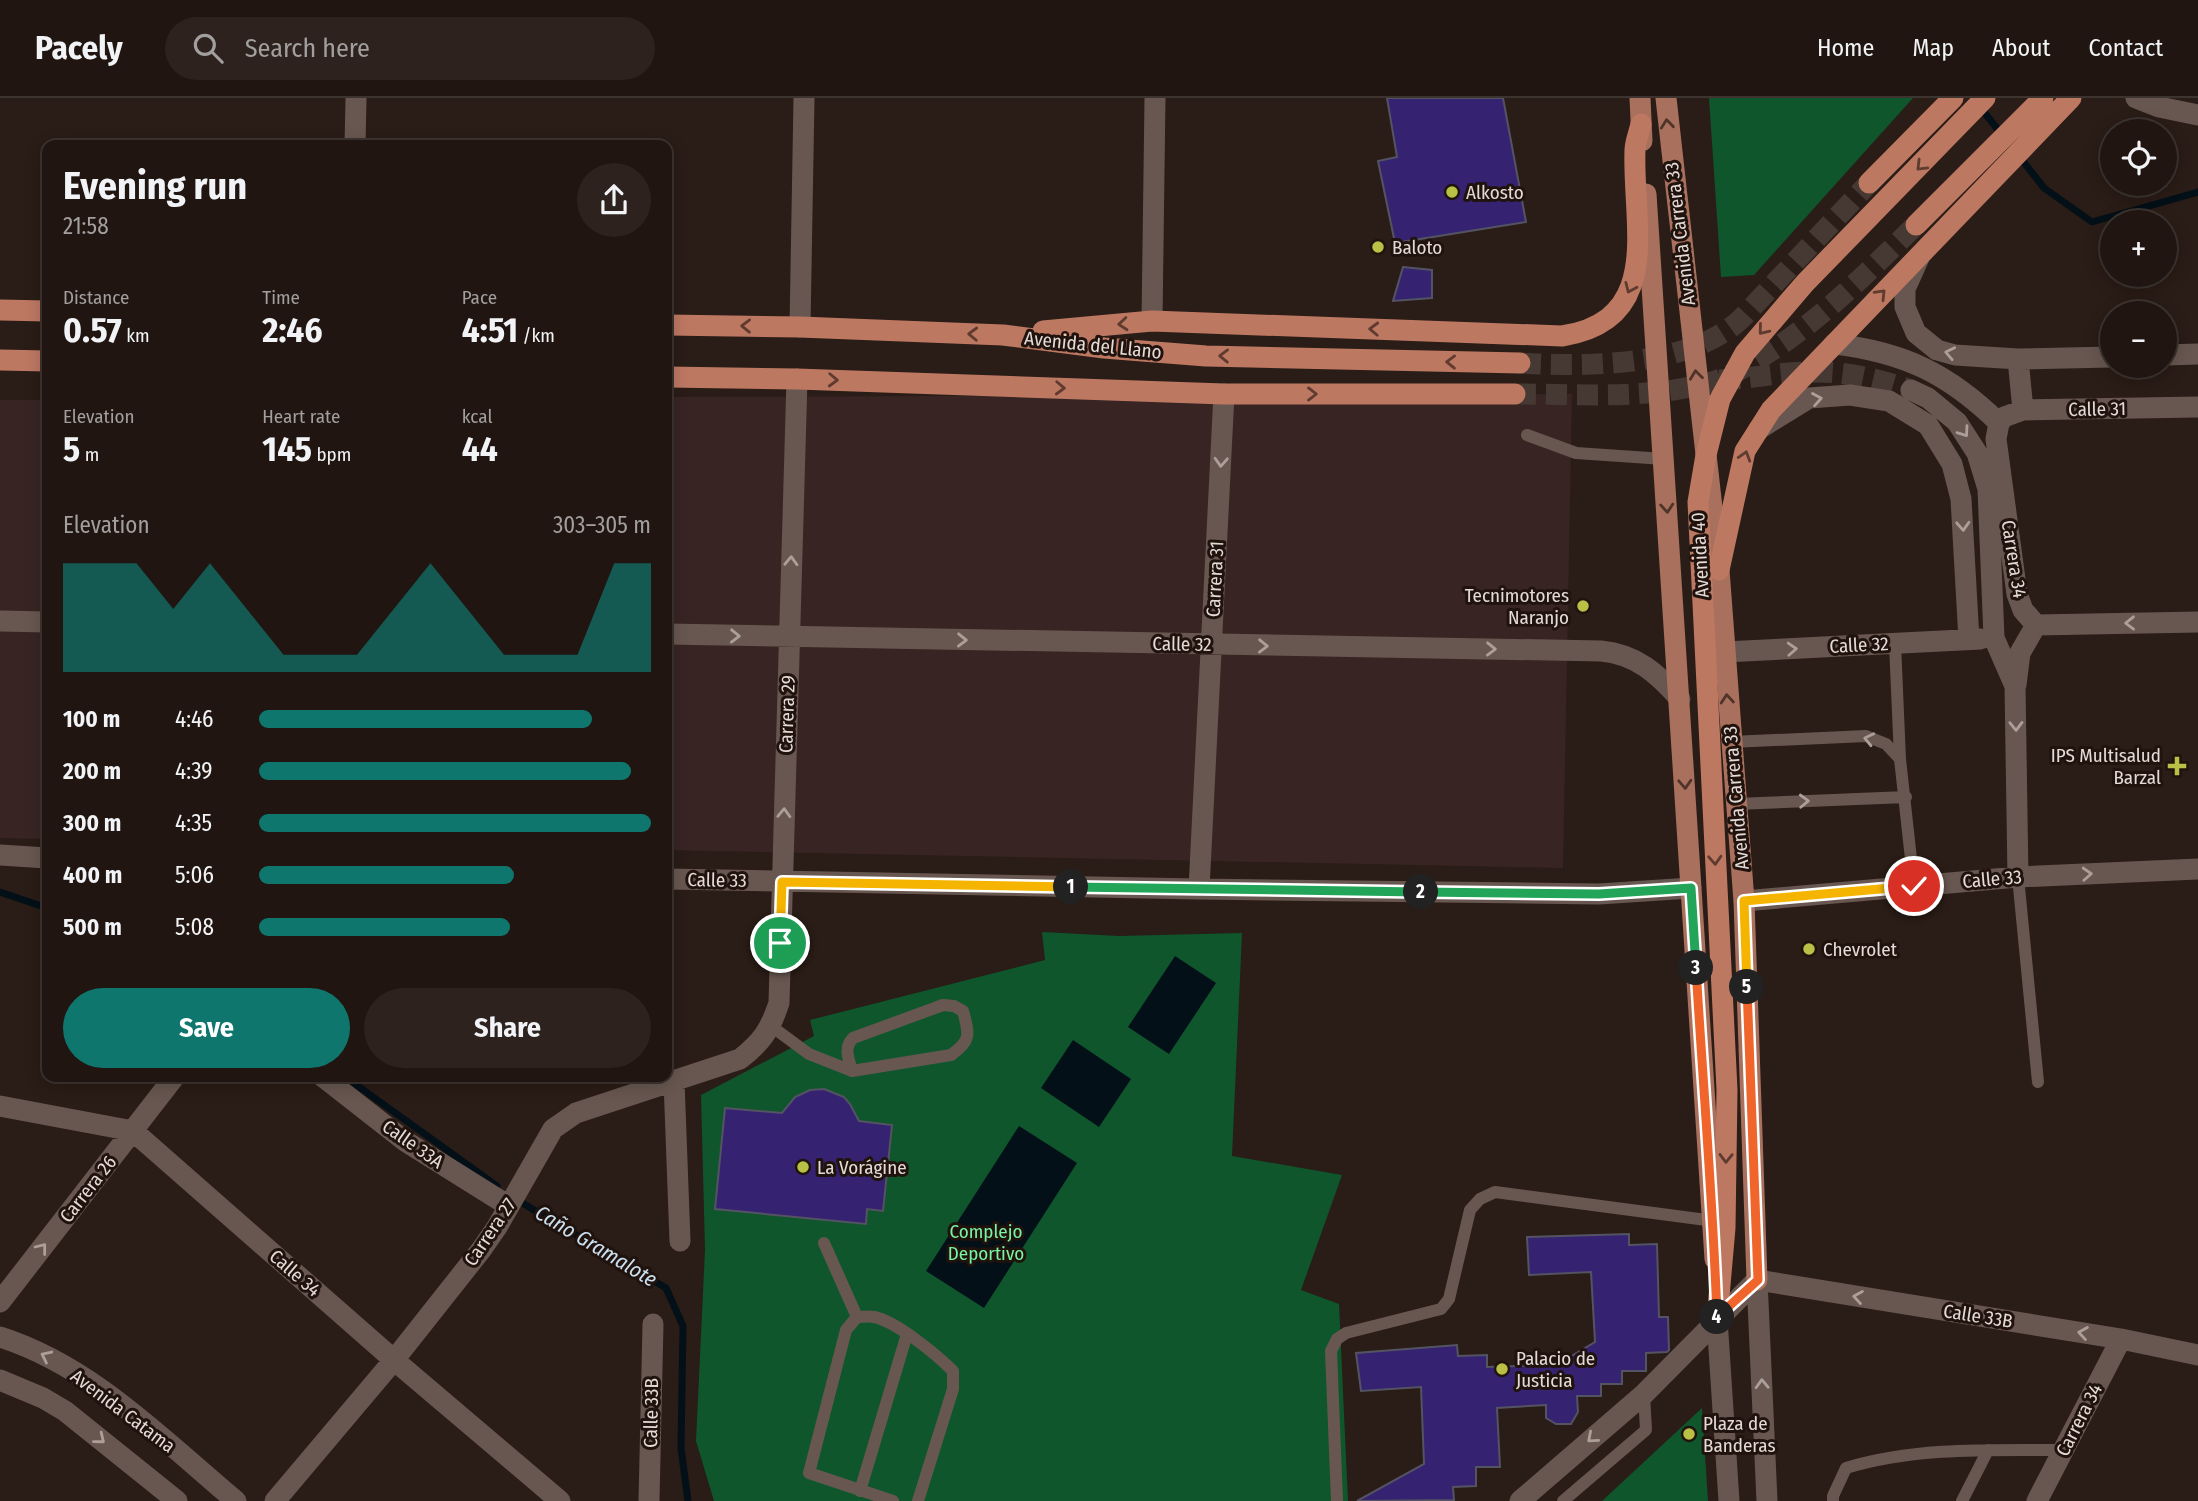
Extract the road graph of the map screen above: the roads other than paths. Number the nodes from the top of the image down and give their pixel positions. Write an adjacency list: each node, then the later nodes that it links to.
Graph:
1 (356, 98): 14 (street)
2 (804, 98): 22 (street)
3 (1155, 98): 20 (street)
4 (1640, 98): 12 (main road, Avenida Carrera 33)
5 (1666, 98): 42 (main road, Avenida Carrera 33, one-way to 5)
6 (1985, 98): 42 (highway, Avenida 40, one-way to 42)
7 (2043, 98): 13 (highway)
8 (2071, 98): 13 (highway)
9 (2136, 98): 11 (street)
10 (1949, 102): 15 (highway)
11 (2198, 115)
12 (1641, 124): 20 (highway, one-way to 20); 43 (main road, Avenida Carrera 33)
13 (2028, 128): 16 (highway); 17 (highway)
14 (355, 140)
15 (1870, 183)
16 (1916, 225)
17 (1921, 253): 24 (highway, one-way to 17); 28 (street, one-way to 17)
18 (0, 310): 19 (highway)
19 (42, 311)
20 (1152, 321): 23 (highway, one-way to 23)
21 (672, 326): 22 (highway, Avenida del Llano, one-way to 21)
22 (800, 327): 23 (highway, Avenida del Llano, one-way to 22)
23 (1003, 335): 31 (highway, Avenida del Llano, one-way to 23)
24 (1834, 344): 39 (street); 40 (highway)
25 (2198, 354): 26 (street)
26 (2177, 355)
27 (2100, 357): 28 (street)
28 (2018, 359): 38 (street)
29 (0, 360): 30 (highway)
30 (42, 362)
31 (1520, 363)
32 (672, 377): 33 (highway, Avenida del Llano)
33 (797, 379): 35 (highway, Avenida del Llano, one-way to 35); 50 (street, Carrera 29, one-way to 33)
34 (1911, 390): 51 (street, one-way to 51)
35 (1224, 394): 36 (highway, Avenida del Llano, one-way to 36); 54 (street, Carrera 31, one-way to 54)
36 (1515, 394)
37 (2198, 407): 38 (street, Calle 31)
38 (2023, 410): 39 (street, Calle 31)
39 (1999, 423): 48 (street, Carrera 34)
40 (1757, 430): 44 (highway, one-way to 40); 52 (street, one-way to 52)
41 (1527, 435): 43 (lane)
42 (1706, 455): 44 (main road, Avenida Carrera 33); 80 (highway, Avenida 40, one-way to 80)
43 (1664, 459): 57 (main road, Avenida Carrera 33, one-way to 57)
44 (1719, 570): 55 (main road, Avenida Carrera 33)
45 (0, 621): 46 (street)
46 (42, 622)
47 (2198, 622): 48 (street, one-way to 48)
48 (2036, 625): 56 (street)
49 (672, 634): 50 (street, Calle 32, one-way to 50)
50 (789, 636): 54 (street, Calle 32, one-way to 54); 67 (street, Carrera 29, one-way to 50)
51 (1994, 638): 52 (street, Calle 32); 56 (street)
52 (1969, 640): 53 (street, Calle 32)
53 (1895, 644): 55 (street, Calle 32, one-way to 53); 59 (lane)
54 (1212, 645): 57 (street, Calle 32, one-way to 57); 70 (street, Carrera 31)
55 (1724, 652): 58 (main road, Avenida Carrera 33, one-way to 55)
56 (2015, 686): 65 (street, one-way to 65)
57 (1680, 699): 69 (main road, Avenida Carrera 33, one-way to 69)
58 (1731, 742): 59 (lane, one-way to 58); 61 (main road, Avenida Carrera 33)
59 (1900, 759): 60 (lane)
60 (1906, 797): 61 (lane, one-way to 60); 68 (lane)
61 (1736, 804): 71 (main road, Avenida Carrera 33)
62 (0, 855): 63 (street)
63 (42, 858)
64 (2198, 869): 65 (street, Calle 33, one-way to 64)
65 (2018, 877): 68 (street, Calle 33); 79 (lane)
66 (672, 879): 67 (street, Calle 33)
67 (782, 882): 70 (street, Calle 33); 72 (street, Carrera 29)
68 (1914, 886): 71 (street, Calle 33)
69 (1691, 888): 70 (street, Calle 33); 84 (main road, Avenida Carrera 33)
70 (1199, 890)
71 (1744, 901): 87 (main road, Avenida Carrera 33)
72 (771, 1026): 73 (street, Carrera 29); 74 (lane)
73 (758, 1045): 75 (street, Carrera 27)
74 (852, 1071): 74 (lane)
75 (674, 1080): 85 (street)
76 (171, 1082): 82 (street, Carrera 26)
77 (330, 1082): 83 (street, Calle 33A)
78 (668, 1082): 83 (street, Carrera 27)
79 (2038, 1082)
80 (1727, 1090): 90 (highway, Avenida Carrera 33, one-way to 90)
81 (0, 1107): 82 (street)
82 (133, 1130): 88 (street, Carrera 26, one-way to 82); 96 (street, Calle 34)
83 (509, 1206): 96 (street, Carrera 27)
84 (1714, 1221): 90 (main road, Avenida Carrera 33); 109 (lane)
85 (680, 1241)
86 (824, 1243): 89 (lane)
87 (1758, 1280): 90 (street); 94 (street, Calle 33B, one-way to 87); 113 (street, Avenida Carrera 33, one-way to 87)
88 (0, 1302)
89 (857, 1317): 92 (lane); 101 (lane)
90 (1717, 1319): 98 (street); 112 (street, Avenida Carrera 33)
91 (653, 1324): 106 (street, Calle 33B)
92 (907, 1334): 101 (lane); 108 (lane)
93 (0, 1337): 103 (street, Avenida Catama, one-way to 93)
94 (2121, 1339): 95 (street, Calle 33B); 100 (street, Carrera 34)
95 (2198, 1355)
96 (394, 1360): 104 (street, Carrera 27); 105 (street, Calle 34)
97 (0, 1380): 102 (street, Avenida Catama, one-way to 102)
98 (1644, 1394): 110 (street, one-way to 110); 111 (lane)
99 (1988, 1450): 100 (lane); 114 (lane); 115 (lane)
100 (2063, 1450): 116 (street, Carrera 34)
101 (860, 1490): 107 (lane)
102 (177, 1501)
103 (236, 1501)
104 (275, 1501)
105 (560, 1501)
106 (649, 1501)
107 (893, 1501)
108 (918, 1501)
109 (1336, 1501)
110 (1520, 1501)
111 (1563, 1501)
112 (1729, 1501)
113 (1767, 1501)
114 (1832, 1501)
115 (1962, 1501)
116 (2037, 1501)

